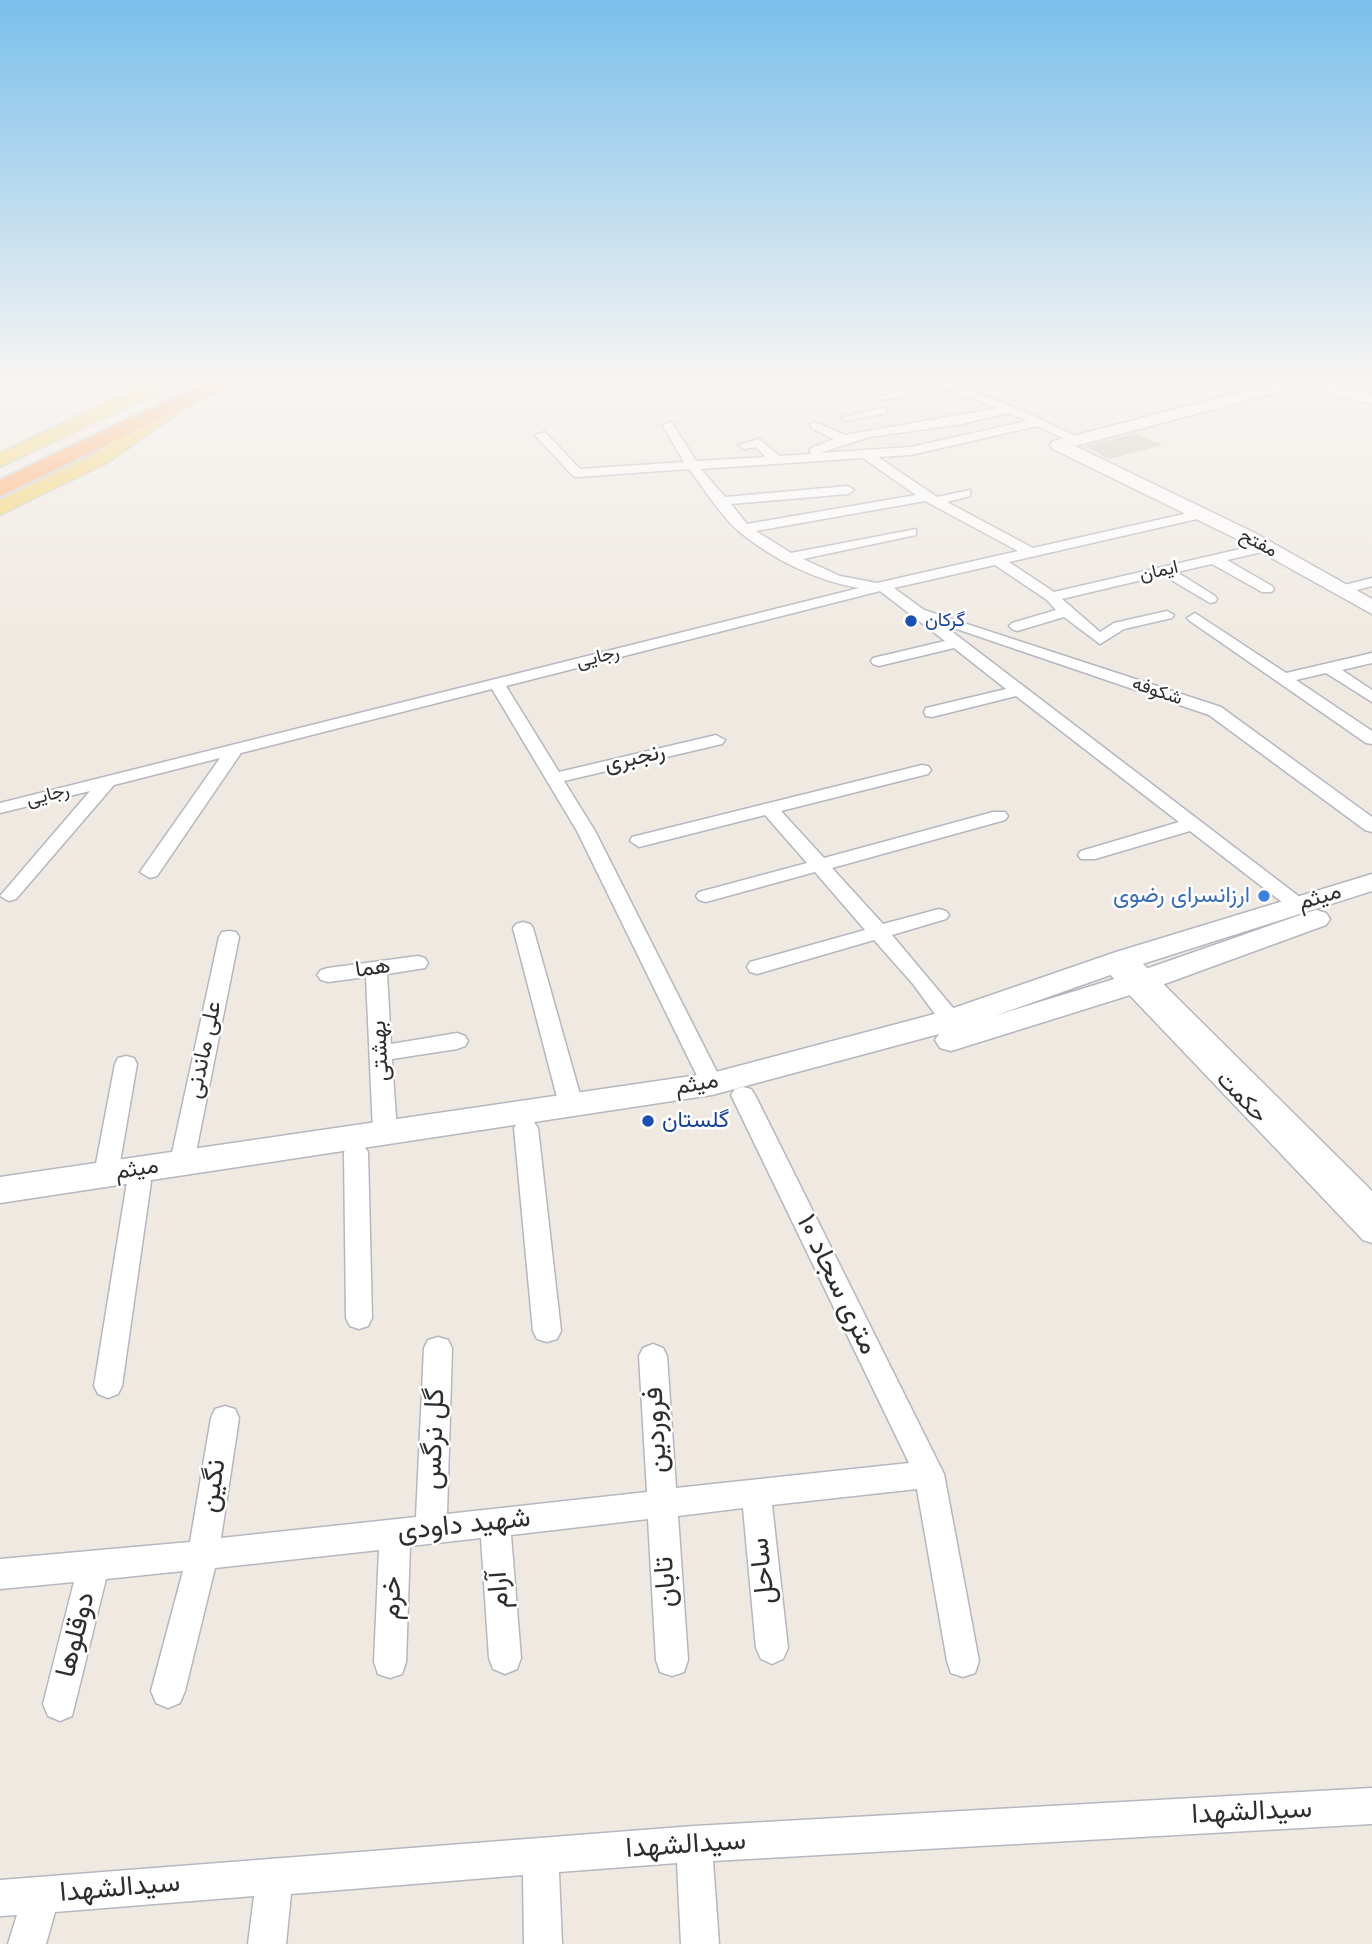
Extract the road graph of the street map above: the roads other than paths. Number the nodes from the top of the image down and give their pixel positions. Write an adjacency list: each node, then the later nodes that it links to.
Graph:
1 (32, 474): 6 (highway)
2 (69, 474): 11 (main road)
3 (699, 474): 10 (street)
4 (894, 474): 9 (street)
5 (1124, 474): 12 (main road, مفتح)
6 (0, 489)
7 (848, 490): 10 (street)
8 (965, 493): 9 (street)
9 (931, 499): 13 (street); 16 (street)
10 (721, 501): 13 (street)
11 (0, 508)
12 (1197, 515): 15 (main road, مفتح); 16 (street, رجایی)
13 (744, 529): 17 (street)
14 (911, 532): 17 (street)
15 (1266, 547): 18 (street, ایمان); 24 (main road, مفتح)
16 (1030, 552): 19 (street, رجایی)
17 (789, 558): 22 (street)
18 (1214, 559): 20 (street, ایمان); 23 (street)
19 (997, 560): 22 (street, رجایی); 25 (street)
20 (1166, 571): 25 (street, ایمان); 26 (street)
21 (1372, 582): 24 (street)
22 (883, 586): 28 (street); 41 (street, رجایی)
23 (1267, 589)
24 (1342, 590): 27 (main road, مفتح)
25 (1052, 597): 29 (street)
26 (1210, 599)
27 (1372, 608)
28 (914, 610): 33 (street, شکوفه); 35 (street)
29 (1066, 612): 32 (street); 34 (street)
30 (1167, 615): 34 (street)
31 (1195, 618): 40 (street)
32 (1017, 626)
33 (992, 635): 35 (street); 37 (street, شکوفه)
34 (1100, 639): 37 (street)
35 (953, 640): 38 (street); 42 (street)
36 (1372, 658): 39 (street)
37 (1061, 659): 55 (street, شکوفه)
38 (878, 661)
39 (1329, 668): 40 (street); 43 (street)
40 (1284, 678): 45 (street)
41 (496, 683): 47 (street, رجایی); 49 (street)
42 (1021, 690): 44 (street); 54 (street)
43 (1372, 697)
44 (932, 712)
45 (1372, 739)
46 (716, 740): 49 (street, رنجبری)
47 (235, 749): 50 (street, رجایی); 59 (street)
48 (922, 770): 52 (street)
49 (554, 778): 78 (street)
50 (108, 781): 51 (street, رجایی); 61 (street)
51 (0, 808)
52 (769, 808): 56 (street); 58 (street)
53 (999, 816): 58 (street)
54 (1193, 824): 57 (street); 64 (street)
55 (1372, 826)
56 (639, 841)
57 (1088, 855)
58 (819, 863): 62 (street); 67 (street)
59 (150, 872)
60 (1372, 882): 64 (main road, میثم)
61 (9, 895)
62 (706, 896)
63 (1372, 901): 72 (main road, میثم)
64 (1298, 905): 72 (main road, میثم)
65 (939, 915): 67 (street)
66 (523, 928): 80 (street)
67 (879, 932): 70 (street); 74 (street)
68 (229, 937): 84 (street, علی ماندنی)
69 (418, 963): 71 (street, هما)
70 (757, 967)
71 (376, 970): 73 (street, هما); 76 (street, بهشتی)
72 (1128, 972): 74 (main road, میثم); 79 (main road, میثم); 89 (street, حکمت); 90 (street, حکمت)
73 (328, 975)
74 (951, 1020): 78 (main road, میثم)
75 (457, 1041): 76 (street)
76 (382, 1053): 82 (street, بهشتی)
77 (126, 1064): 85 (street)
78 (712, 1084): 80 (main road, میثم)
79 (743, 1096): 81 (main road, میثم); 97 (street, ۱۰ متری سجاد)
80 (571, 1105): 82 (main road, میثم)
81 (526, 1128): 83 (main road, میثم); 92 (street)
82 (385, 1132): 84 (main road, میثم)
83 (356, 1152): 86 (main road, میثم); 91 (street)
84 (182, 1163): 85 (main road, میثم)
85 (106, 1174): 87 (main road, میثم)
86 (139, 1182): 88 (main road, میثم); 95 (street)
87 (0, 1191)
88 (0, 1202)
89 (1372, 1207)
90 (1372, 1233)
91 (359, 1318)
92 (547, 1331)
93 (438, 1348): 101 (street, گل نرگس)
94 (653, 1356): 99 (street, فروردین)
95 (108, 1386)
96 (225, 1418): 103 (street, نگین)
97 (929, 1474): 98 (street, شهید داودی); 109 (street, ۱۰ متری سجاد)
98 (757, 1493): 99 (street, شهید داودی); 106 (street, ساحل)
99 (662, 1504): 100 (street, شهید داودی); 108 (street, تابان)
100 (495, 1523): 101 (street, شهید داودی); 107 (street, آرام)
101 (431, 1530): 102 (street, شهید داودی)
102 (396, 1534): 103 (street, شهید داودی); 110 (street, خرم)
103 (203, 1555): 104 (street, شهید داودی); 111 (street, نگین)
104 (94, 1565): 105 (street, شهید داودی); 112 (street, دوقلوها)
105 (0, 1574)
106 (772, 1648)
107 (505, 1658)
108 (672, 1660)
109 (964, 1661)
110 (390, 1662)
111 (168, 1691)
112 (61, 1704)
113 (1372, 1806): 114 (street, سیدالشهدا)
114 (694, 1844): 115 (street, سیدالشهدا); 122 (street)
115 (541, 1855): 116 (street, سیدالشهدا); 121 (street)
116 (274, 1877): 117 (street, سیدالشهدا); 120 (street)
117 (41, 1896): 118 (street, سیدالشهدا); 119 (street)
118 (0, 1898)
119 (27, 1944)
120 (267, 1944)
121 (543, 1944)
122 (700, 1944)

